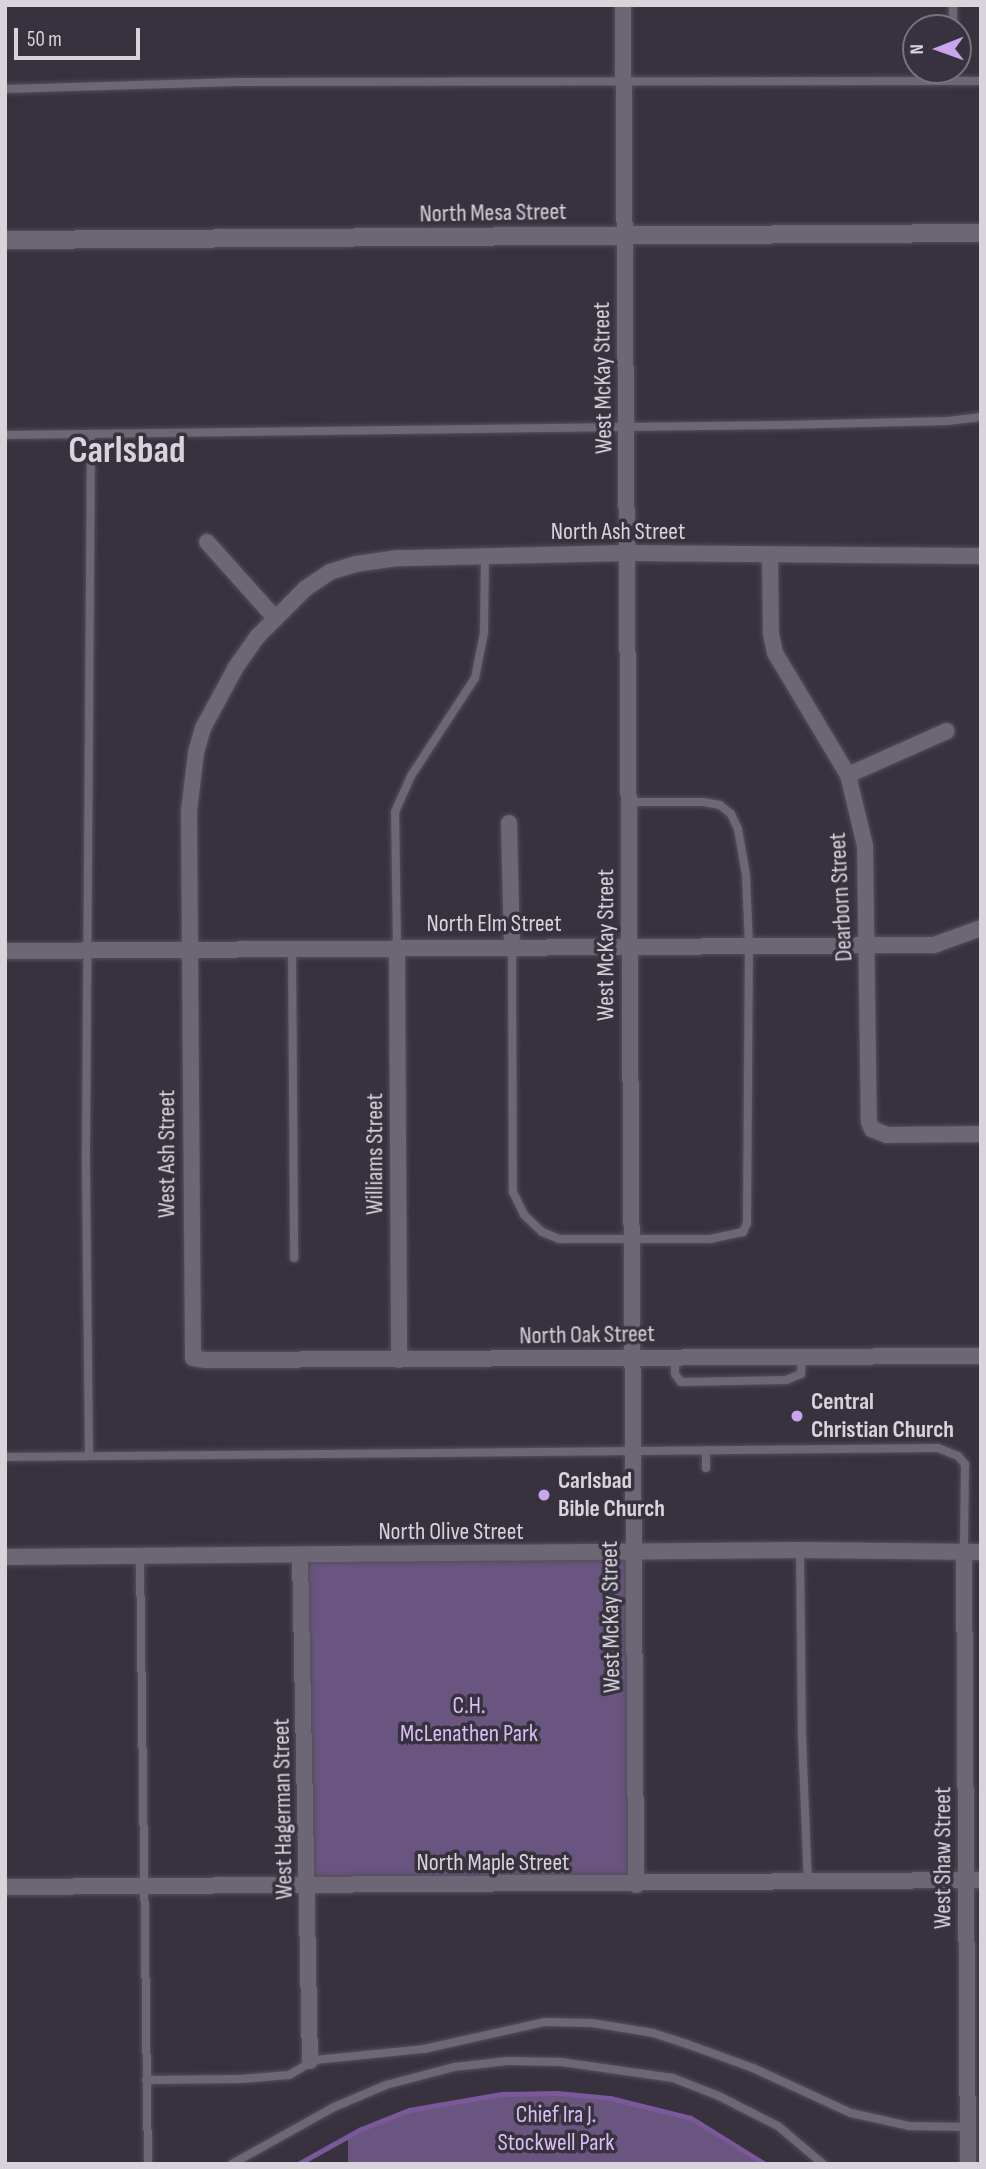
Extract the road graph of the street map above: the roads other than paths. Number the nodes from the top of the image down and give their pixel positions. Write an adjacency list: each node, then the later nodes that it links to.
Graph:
1 (623, 5): 3 (street, West McKay Street)
2 (981, 81): 3 (lane)
3 (623, 83): 4 (lane); 6 (street, West McKay Street)
4 (5, 89)
5 (981, 233): 6 (street, North Mesa Street)
6 (623, 235): 7 (street, North Mesa Street); 9 (street, West McKay Street)
7 (5, 240)
8 (981, 417): 9 (lane)
9 (627, 428): 10 (lane); 13 (street, West McKay Street)
10 (91, 434): 11 (lane); 31 (lane)
11 (5, 435)
12 (207, 541): 17 (street)
13 (627, 553): 14 (street, North Ash Street); 15 (street, North Ash Street); 20 (street, West McKay Street)
14 (485, 555): 17 (street, North Ash Street); 28 (lane)
15 (769, 556): 16 (street, North Ash Street); 19 (street, Dearborn Street)
16 (981, 556)
17 (275, 618): 29 (street, North Ash Street)
18 (947, 731): 19 (street)
19 (848, 775): 25 (street, Dearborn Street)
20 (628, 802): 24 (lane); 26 (street, West McKay Street)
21 (509, 823): 23 (street)
22 (981, 928): 25 (street, North Elm Street)
23 (512, 946): 26 (street, North Elm Street); 28 (street, North Elm Street); 33 (lane)
24 (749, 946): 25 (street, North Elm Street); 26 (street, North Elm Street); 33 (lane)
25 (867, 946): 32 (street, Dearborn Street)
26 (629, 947): 33 (street, West McKay Street)
27 (292, 948): 28 (street, North Elm Street); 29 (street, North Elm Street); 34 (lane)
28 (397, 948): 40 (street, Williams Street)
29 (189, 950): 31 (street, North Elm Street); 39 (street, West Ash Street)
30 (5, 951): 31 (street, North Elm Street)
31 (88, 951): 43 (lane)
32 (981, 1134)
33 (631, 1238): 37 (street, West McKay Street)
34 (294, 1258)
35 (802, 1356): 36 (street, North Oak Street); 38 (street, North Oak Street); 38 (lane)
36 (981, 1356)
37 (632, 1357): 38 (street, North Oak Street); 40 (street, North Oak Street); 42 (street, West McKay Street)
38 (675, 1357)
39 (193, 1358): 40 (street, North Oak Street)
40 (399, 1360)
41 (706, 1450): 42 (lane); 45 (lane); 47 (lane)
42 (633, 1451): 43 (lane); 49 (street, West McKay Street)
43 (89, 1456): 44 (lane)
44 (5, 1457)
45 (706, 1468)
46 (800, 1550): 47 (street, North Olive Street); 49 (street, North Olive Street); 54 (lane)
47 (964, 1552): 48 (street, North Olive Street); 53 (street, West Shaw Street)
48 (981, 1552)
49 (632, 1553): 50 (street, North Olive Street); 55 (street, West McKay Street)
50 (300, 1555): 51 (street, North Olive Street); 57 (street, West Hagerman Street)
51 (140, 1556): 52 (street, North Olive Street); 58 (lane)
52 (5, 1557)
53 (973, 1880): 54 (street, North Maple Street); 61 (street, West Shaw Street)
54 (808, 1883): 55 (street, North Maple Street)
55 (636, 1885): 57 (street, North Maple Street)
56 (5, 1887): 58 (street, North Maple Street)
57 (308, 1887): 58 (street, North Maple Street); 59 (street, West Hagerman Street)
58 (143, 1888): 60 (lane)
59 (310, 2061): 60 (lane); 61 (lane)
60 (146, 2080): 62 (lane)
61 (967, 2127): 65 (street, West Shaw Street)
62 (148, 2164)
63 (232, 2164): 64 (lane)
64 (823, 2164)
65 (968, 2164)

